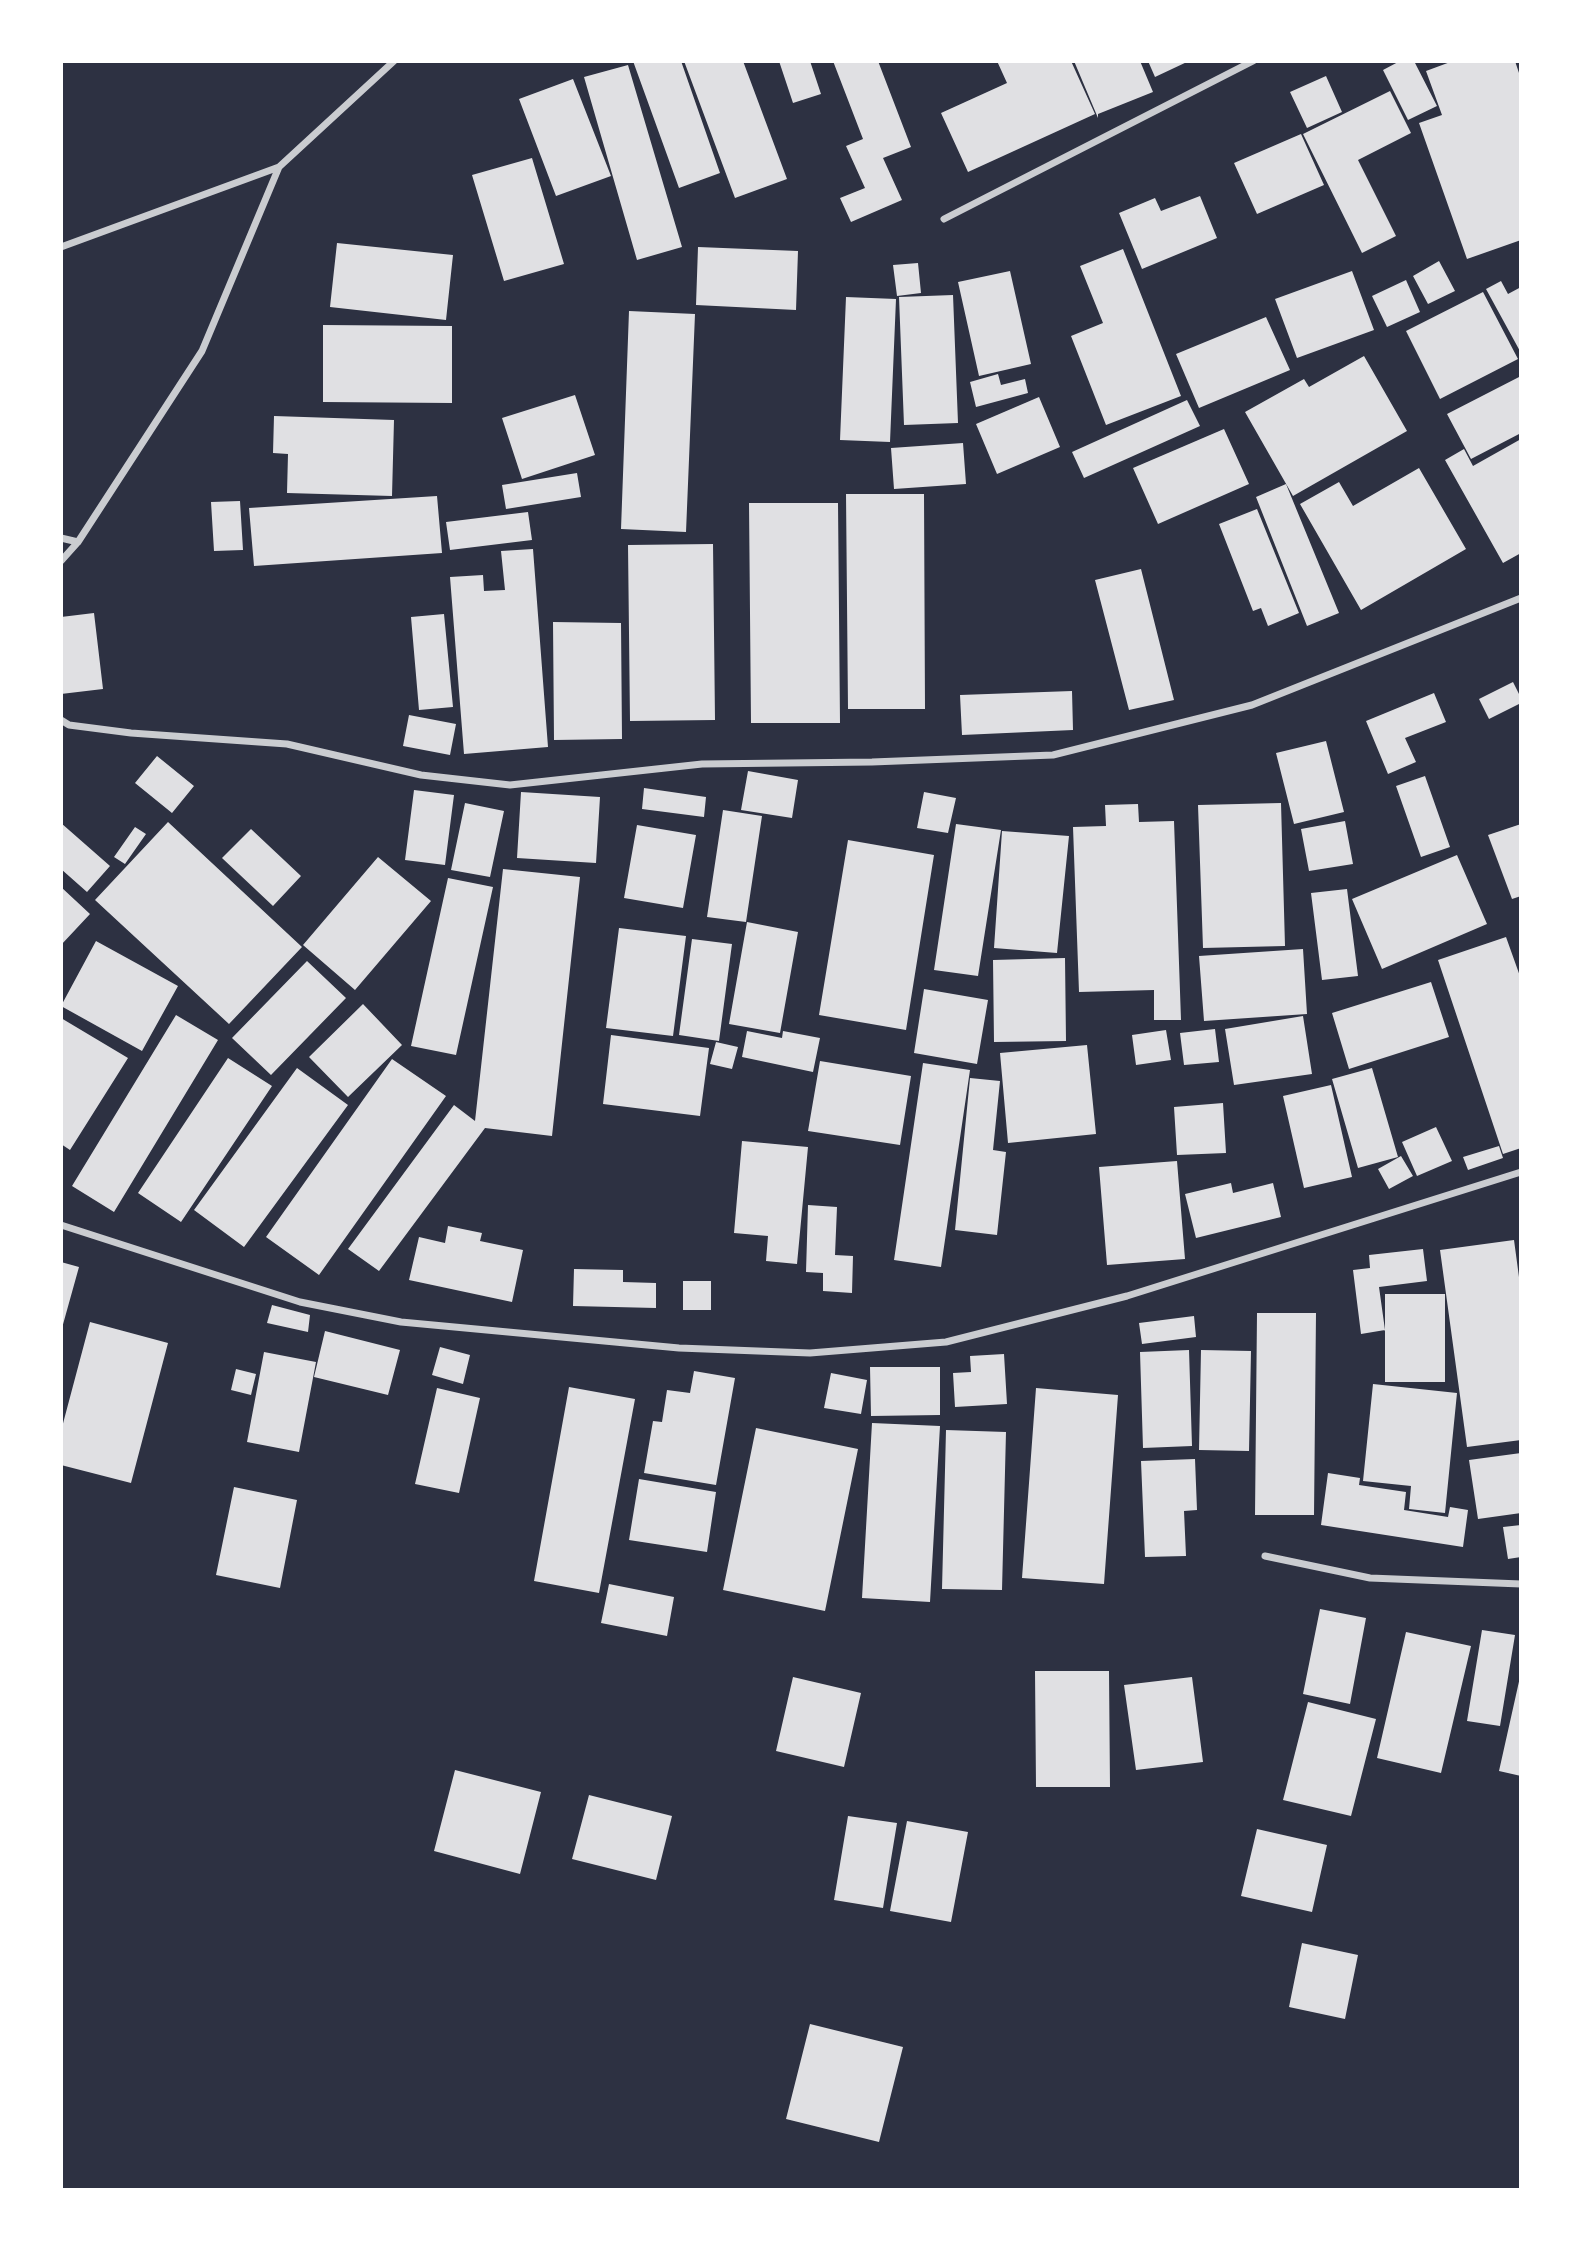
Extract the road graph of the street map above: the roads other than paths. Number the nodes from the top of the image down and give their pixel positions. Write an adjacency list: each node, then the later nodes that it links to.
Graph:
1 (394, 61): 3 (street)
2 (1253, 61): 4 (street)
3 (279, 167): 5 (street); 7 (street)
4 (944, 219)
5 (61, 247)
6 (61, 538): 7 (street)
7 (78, 542): 8 (street)
8 (61, 561)
9 (1521, 598): 10 (street)
10 (61, 720)
11 (1521, 1172): 12 (street)
12 (61, 1225)
13 (1265, 1556): 14 (street)
14 (1521, 1584)

